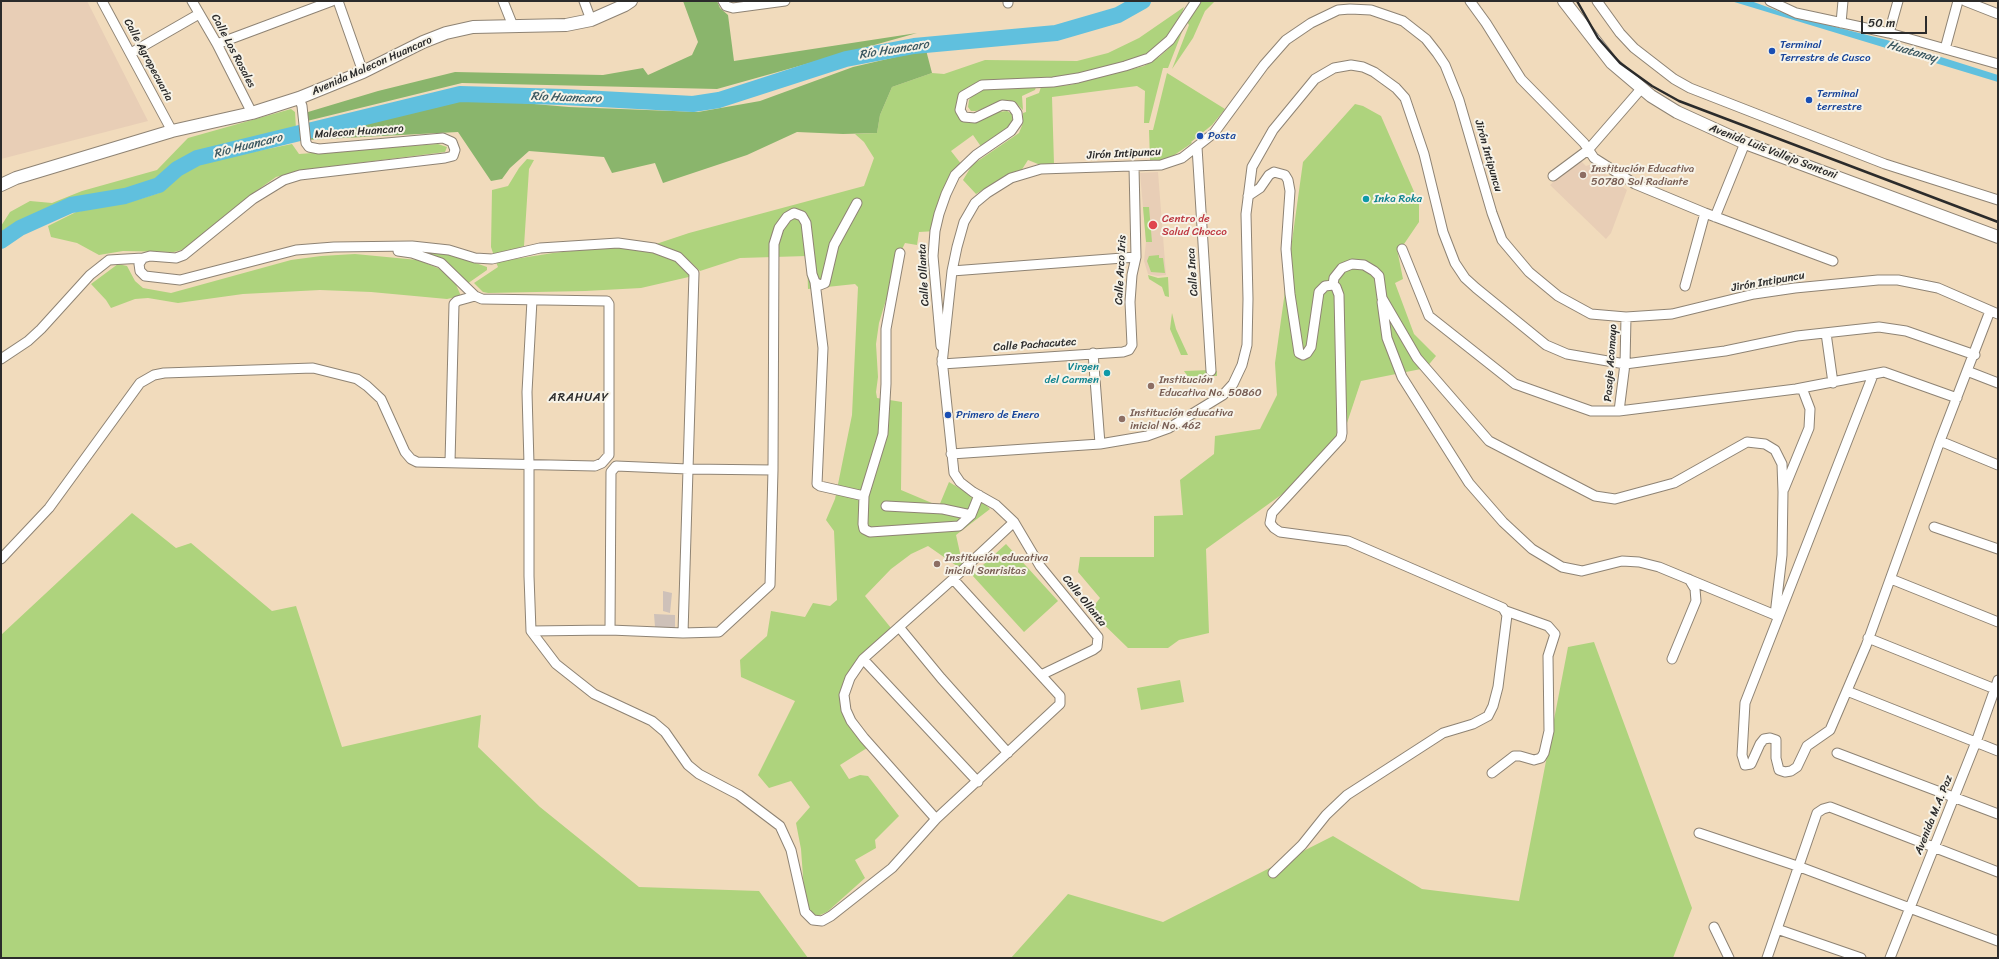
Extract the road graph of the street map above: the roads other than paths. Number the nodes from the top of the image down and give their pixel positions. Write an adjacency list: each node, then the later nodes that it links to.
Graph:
1 (102, 1): 28 (street, Calle Agropecuaria)
2 (192, 1): 20 (street, Calle Los Rosales)
3 (332, 1): 26 (street)
4 (338, 1): 30 (street)
5 (503, 1): 24 (street)
6 (584, 1): 22 (street)
7 (630, 1): 22 (street, Avenida Malecon Huancaro)
8 (723, 1): 9 (street)
9 (785, 1)
10 (1196, 1): 67 (street, Calle Ollanta)
11 (1470, 1): 37 (street)
12 (1564, 1): 31 (street, Avenida Luis Vallejo Santoni)
13 (1597, 1): 42 (street)
14 (1770, 1): 19 (street)
15 (1843, 1): 23 (street)
16 (1898, 1): 25 (street)
17 (1958, 1): 27 (street)
18 (1965, 1): 21 (street)
19 (1785, 4): 23 (street)
20 (199, 14): 26 (street, Calle Los Rosales); 28 (street)
21 (1998, 14)
22 (591, 20): 24 (street, Avenida Malecon Huancaro)
23 (1841, 23): 25 (street)
24 (513, 26): 30 (street, Avenida Malecon Huancaro)
25 (1889, 34): 27 (street)
26 (217, 44): 33 (street, Calle Los Rosales)
27 (1945, 49): 29 (street)
28 (131, 53): 34 (street, Calle Agropecuaria)
29 (1998, 64)
30 (363, 72): 32 (street, Avenida Malecon Huancaro)
31 (1641, 89): 35 (street, Avenida Luis Vallejo Santoni); 37 (street)
32 (300, 102): 33 (street, Avenida Malecon Huancaro); 51 (street, Malecon Huancaro)
33 (252, 113): 34 (street, Avenida Malecon Huancaro)
34 (172, 131): 40 (street, Avenida Malecon Huancaro)
35 (1745, 143): 45 (street); 46 (street, Avenida Luis Vallejo Santoni)
36 (1197, 147): 38 (street, Jirón Intipuncu); 61 (street, Jirón Intipuncu); 69 (street, Calle Inca)
37 (1588, 150): 39 (street); 44 (street)
38 (1134, 167): 50 (street, Calle Arco Iris); 53 (street, Jirón Intipuncu)
39 (1553, 176)
40 (1, 185)
41 (1248, 196): 55 (street); 68 (street); 78 (street)
42 (1998, 200)
43 (857, 203): 54 (street)
44 (1705, 213): 45 (street); 56 (street)
45 (1715, 217): 52 (street)
46 (1998, 236)
47 (372, 248): 51 (street); 57 (street); 83 (street)
48 (1402, 249): 76 (street)
49 (900, 253): 87 (street)
50 (1136, 257): 53 (street); 63 (street, Calle Arco Iris)
51 (143, 258): 66 (street)
52 (1832, 261)
53 (952, 272): 67 (street, Jirón Intipuncu)
54 (815, 282): 84 (street); 87 (street)
55 (1333, 285): 58 (street); 97 (street)
56 (1685, 286)
57 (475, 296): 59 (street); 80 (street)
58 (1382, 298): 85 (street); 95 (street)
59 (532, 300): 81 (street); 81 (street)
60 (1994, 312): 61 (street, Jirón Intipuncu); 65 (street)
61 (1626, 317): 68 (street, Pasaje Acomayo)
62 (1826, 334): 65 (street); 68 (street); 72 (street)
63 (1129, 350): 64 (street, Calle Pachacutec)
64 (1093, 353): 67 (street, Calle Pachacutec); 78 (street)
65 (1975, 355): 70 (street)
66 (1, 359)
67 (942, 364): 79 (street, Calle Ollanta)
68 (1624, 364): 76 (street, Pasaje Acomayo)
69 (1211, 371)
70 (1967, 371): 73 (street); 75 (street)
71 (1873, 375): 72 (street); 75 (street); 101 (street)
72 (1833, 383): 74 (street)
73 (1998, 383)
74 (1802, 388): 76 (street); 85 (street)
75 (1957, 398): 77 (street)
76 (1619, 411)
77 (1940, 441): 82 (street); 96 (street)
78 (1100, 444): 79 (street)
79 (951, 454): 86 (street, Calle Ollanta)
80 (450, 462): 81 (street); 93 (street)
81 (529, 464): 103 (street)
82 (1998, 465)
83 (688, 469): 84 (street); 102 (street); 104 (street)
84 (773, 470): 104 (street)
85 (1783, 492): 98 (street)
86 (979, 495): 89 (street); 90 (street, Calle Ollanta)
87 (864, 496): 89 (street)
88 (886, 506): 89 (street)
89 (971, 515)
90 (1014, 522): 94 (street); 108 (street, Calle Ollanta)
91 (1934, 527): 92 (street)
92 (1998, 549)
93 (1, 559)
94 (953, 579): 100 (street); 108 (street)
95 (1689, 579): 98 (street); 107 (street)
96 (1891, 579): 99 (street); 105 (street)
97 (1506, 611): 116 (street); 125 (street)
98 (1775, 614): 101 (street)
99 (1998, 622)
100 (899, 627): 106 (street); 114 (street)
101 (1773, 629): 111 (street)
102 (610, 630): 103 (street); 104 (street)
103 (531, 631): 120 (street)
104 (683, 633)
105 (1868, 638): 110 (street); 111 (street)
106 (863, 659): 117 (street); 120 (street)
107 (1672, 659)
108 (1041, 675): 114 (street)
109 (1998, 680): 110 (street, Avenida M.A. Paz)
110 (1995, 689): 112 (street, Avenida M.A. Paz)
111 (1847, 691): 112 (street)
112 (1976, 742): 113 (street); 118 (street, Avenida M.A. Paz)
113 (1998, 751)
114 (1008, 753): 117 (street)
115 (1838, 753): 118 (street)
116 (1492, 773)
117 (978, 782): 120 (street)
118 (1954, 798): 119 (street); 122 (street, Avenida M.A. Paz)
119 (1998, 814)
120 (936, 819)
121 (1699, 833): 123 (street)
122 (1934, 846): 123 (street); 124 (street); 126 (street, Avenida M.A. Paz)
123 (1800, 867): 126 (street); 128 (street)
124 (1998, 872)
125 (1273, 873)
126 (1910, 907): 129 (street); 133 (street, Avenida M.A. Paz)
127 (1714, 927): 130 (street)
128 (1777, 929): 131 (street); 132 (street)
129 (1998, 941)
130 (1728, 958)
131 (1767, 958)
132 (1861, 958)
133 (1890, 958)

